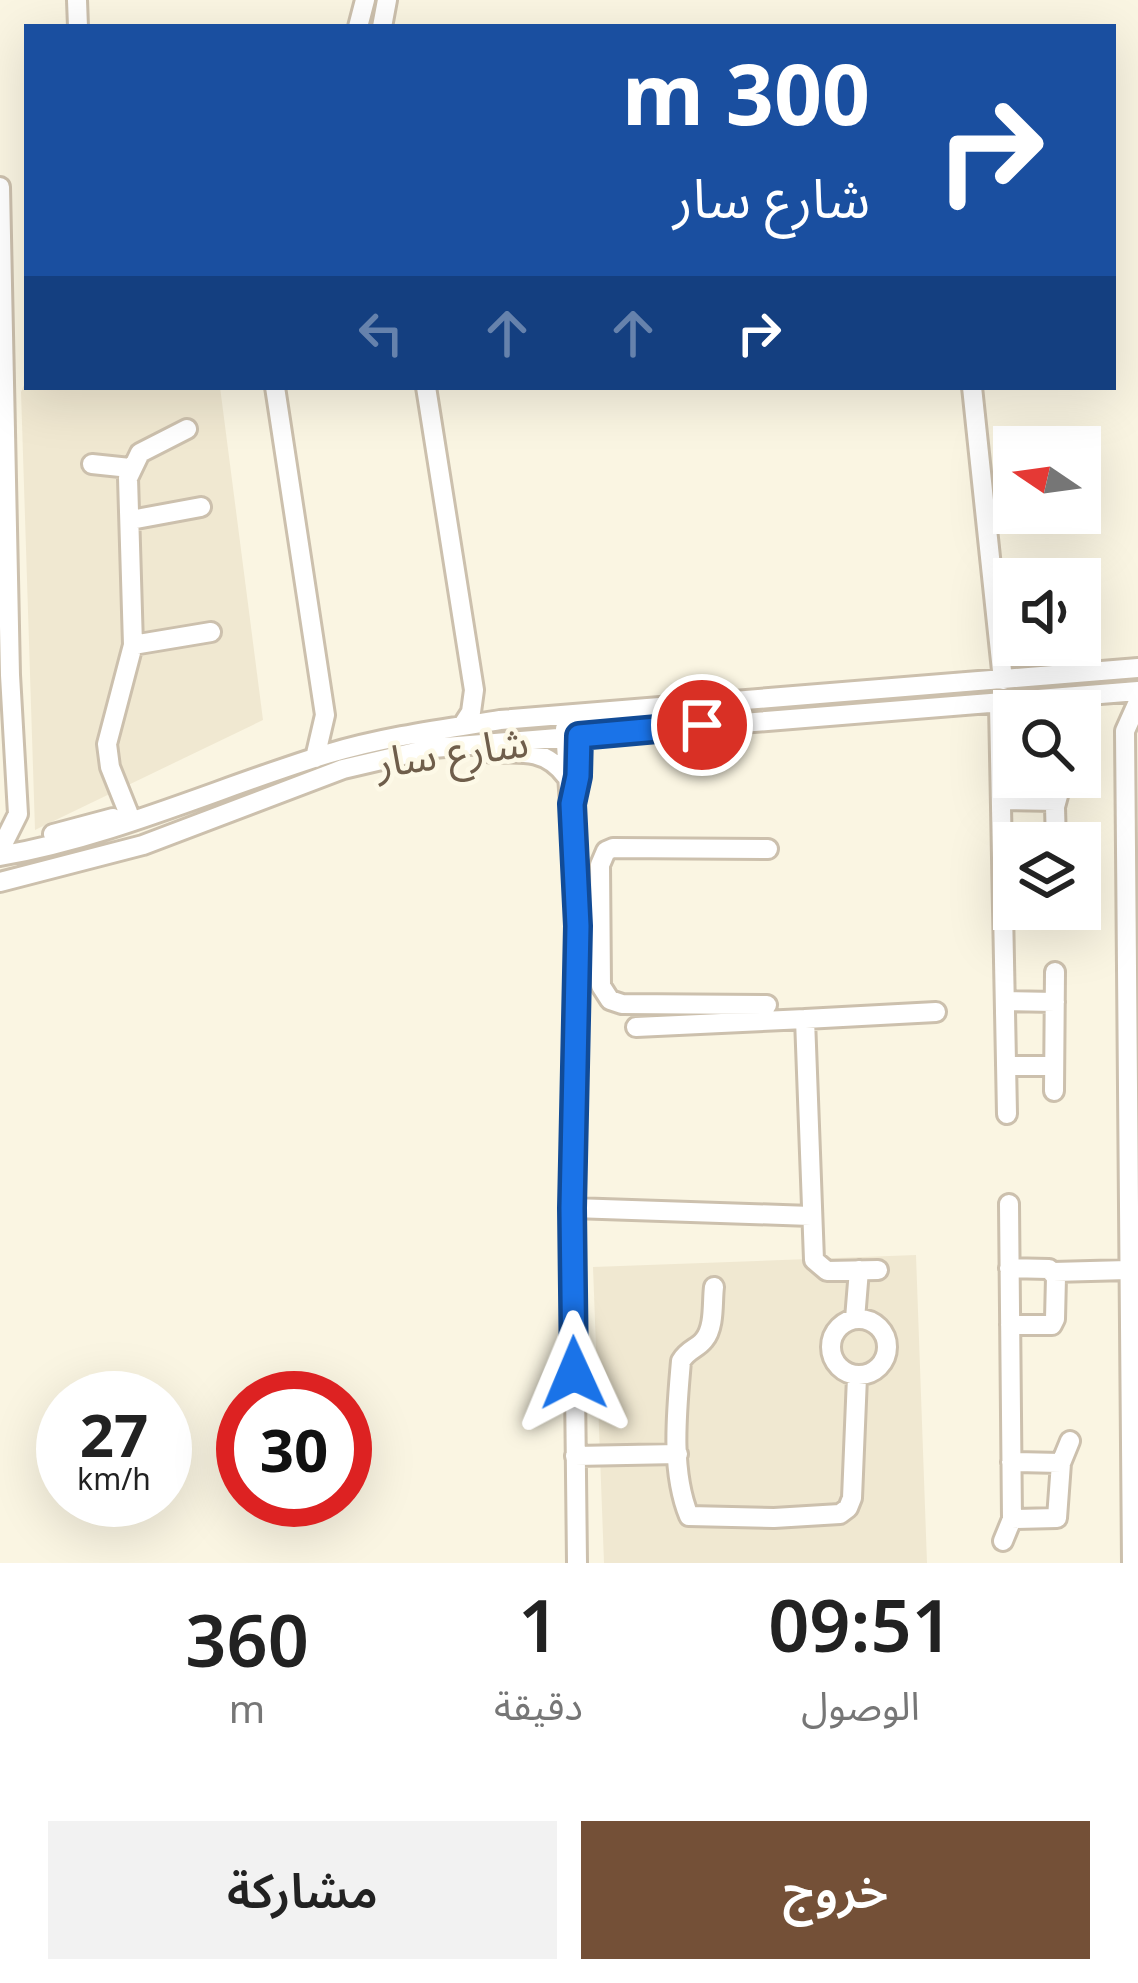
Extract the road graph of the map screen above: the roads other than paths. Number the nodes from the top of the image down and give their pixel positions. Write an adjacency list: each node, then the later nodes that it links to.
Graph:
1 (0, 187): 2 (street)
2 (1, 296): 6 (street)
3 (275, 390): 24 (street)
4 (426, 390): 18 (street)
5 (972, 390): 17 (street)
6 (2, 404): 12 (street)
7 (187, 429): 9 (street)
8 (92, 464): 9 (street)
9 (130, 468): 11 (street)
10 (201, 507): 11 (street)
11 (131, 520): 14 (street)
12 (3, 527): 16 (street)
13 (212, 632): 14 (street)
14 (134, 644): 40 (street)
15 (1138, 668): 17 (street, شارع سار)
16 (5, 675): 34 (street)
17 (1003, 680): 25 (street, شارع سار)
18 (474, 690): 26 (street); 27 (street)
19 (1138, 691): 20 (street, شارع سار)
20 (1101, 694)
21 (1138, 702): 28 (street)
22 (993, 704): 29 (street, شارع سار)
23 (1101, 704): 28 (street)
24 (325, 715): 30 (street); 32 (street)
25 (571, 715): 26 (street, شارع سار); 29 (street)
26 (500, 720): 27 (street, شارع سار)
27 (462, 726): 30 (street, شارع سار)
28 (1125, 731): 66 (street)
29 (572, 737): 31 (street, شارع سار); 33 (street); 39 (street)
30 (363, 744): 32 (street, شارع سار)
31 (433, 748): 33 (street); 47 (street, شارع سار)
32 (315, 758): 35 (street, شارع سار)
33 (566, 776): 39 (street)
34 (8, 779): 41 (street)
35 (208, 796): 40 (street); 45 (street, شارع سار)
36 (1057, 798): 38 (street)
37 (1003, 800): 38 (street); 42 (street)
38 (1056, 801): 43 (street)
39 (572, 804): 48 (street)
40 (128, 812): 44 (street)
41 (18, 814): 44 (street); 45 (street)
42 (1005, 822)
43 (1056, 822)
44 (46, 836): 45 (street)
45 (1, 848)
46 (768, 849): 49 (street)
47 (0, 882)
48 (578, 926): 49 (street); 63 (street)
49 (601, 926): 54 (street)
50 (1008, 930): 52 (street)
51 (1055, 972): 53 (street)
52 (1005, 1000): 53 (street); 58 (street)
53 (1055, 1002): 59 (street)
54 (767, 1005)
55 (936, 1012): 56 (street)
56 (805, 1019): 57 (street); 64 (street)
57 (636, 1028)
58 (1006, 1066): 59 (street); 61 (street)
59 (1054, 1066): 60 (street)
60 (1054, 1090)
61 (1007, 1114)
62 (1009, 1204): 65 (street)
63 (572, 1208): 64 (street); 75 (street)
64 (811, 1216): 70 (street)
65 (1009, 1268): 67 (street); 71 (street)
66 (1128, 1270): 67 (street); 69 (street)
67 (1053, 1272): 71 (street)
68 (714, 1287): 74 (street)
69 (1134, 1316): 76 (street)
70 (855, 1319): 72 (street); 72 (street)
71 (1010, 1325): 77 (street)
72 (857, 1377): 74 (street)
73 (1070, 1441): 78 (street)
74 (678, 1454): 75 (street)
75 (575, 1456): 81 (street)
76 (1135, 1458): 82 (street)
77 (1011, 1462): 78 (street); 79 (street)
78 (1061, 1463): 79 (street)
79 (1012, 1520): 80 (street)
80 (1003, 1540)
81 (577, 1563)
82 (1132, 1563)

